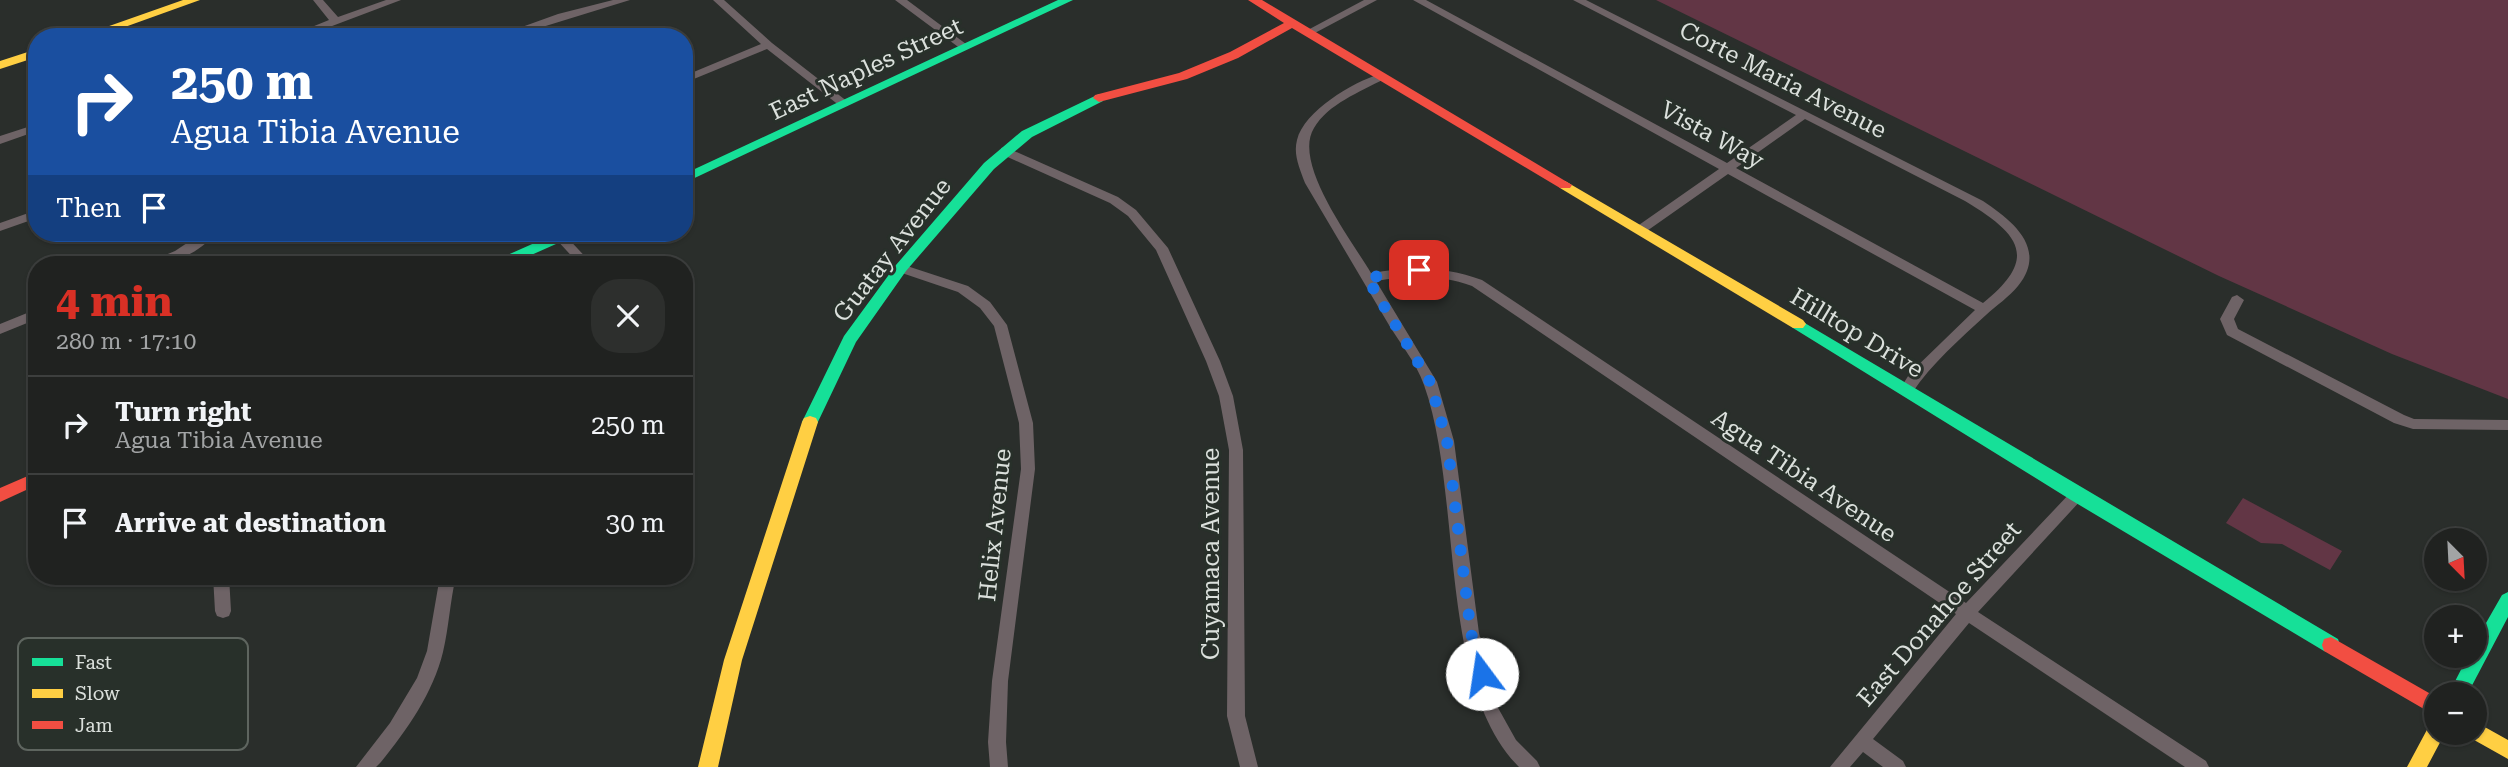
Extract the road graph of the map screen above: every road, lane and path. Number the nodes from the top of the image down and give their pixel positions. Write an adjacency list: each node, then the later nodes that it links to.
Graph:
1 (194, 0): 14 (street)
2 (318, 0): 12 (street)
3 (396, 0): 12 (street)
4 (625, 0): 16 (street)
5 (718, 0): 18 (street)
6 (900, 0): 19 (street)
7 (1067, 0): 19 (street, East Naples Street)
8 (1254, 0): 13 (street, Hilltop Drive)
9 (1372, 0): 17 (street)
10 (1418, 0): 29 (street, Vista Way)
11 (1578, 0): 25 (street, Corte Maria Avenue)
12 (335, 21): 15 (street)
13 (1292, 23): 17 (street, Hilltop Drive); 28 (street, Guatay Avenue)
14 (111, 28)
15 (316, 28)
16 (526, 28)
17 (1309, 32): 23 (street, Hilltop Drive)
18 (768, 45): 22 (street); 24 (street)
19 (965, 47): 24 (street, East Naples Street)
20 (28, 55): 21 (street)
21 (0, 65)
22 (693, 76)
23 (1380, 76): 33 (street, Hilltop Drive); 41 (street)
24 (844, 104): 30 (street, East Naples Street)
25 (1805, 114): 29 (street); 43 (street, Corte Maria Avenue)
26 (28, 130): 27 (street)
27 (0, 140)
28 (1005, 151): 40 (street, Guatay Avenue); 65 (street, Cuyamaca Avenue)
29 (1726, 167): 33 (street); 43 (street, Vista Way)
30 (693, 175)
31 (28, 217): 32 (street)
32 (0, 227)
33 (1640, 230): 46 (street, Hilltop Drive)
34 (197, 242): 37 (street)
35 (548, 242): 38 (street)
36 (569, 242): 39 (street)
37 (175, 256)
38 (517, 256)
39 (580, 256)
40 (901, 268): 63 (street, Guatay Avenue); 64 (street, Helix Avenue)
41 (1367, 278): 55 (street, Agua Tibia Avenue); 66 (street)
42 (2237, 300): 47 (street)
43 (1984, 309): 46 (street, Corte Maria Avenue)
44 (28, 318): 45 (street)
45 (0, 329)
46 (1907, 389): 50 (street, Hilltop Drive)
47 (2508, 425)
48 (28, 482): 49 (street)
49 (0, 495)
50 (2077, 495): 55 (street, East Donahoe Street); 57 (street, Hilltop Drive)
51 (222, 585): 54 (street)
52 (446, 585): 62 (street)
53 (2508, 600): 56 (street)
54 (223, 611)
55 (1967, 613): 59 (street, East Donahoe Street); 69 (street, Agua Tibia Avenue)
56 (2464, 682)
57 (2424, 700)
58 (2487, 738): 61 (street)
59 (1862, 741): 67 (street, East Donahoe Street); 68 (street)
60 (2429, 745): 70 (street)
61 (2508, 750)
62 (365, 767)
63 (708, 767)
64 (999, 767)
65 (1249, 767)
66 (1531, 767)
67 (1839, 767)
68 (1897, 767)
69 (2200, 767)
70 (2417, 767)

